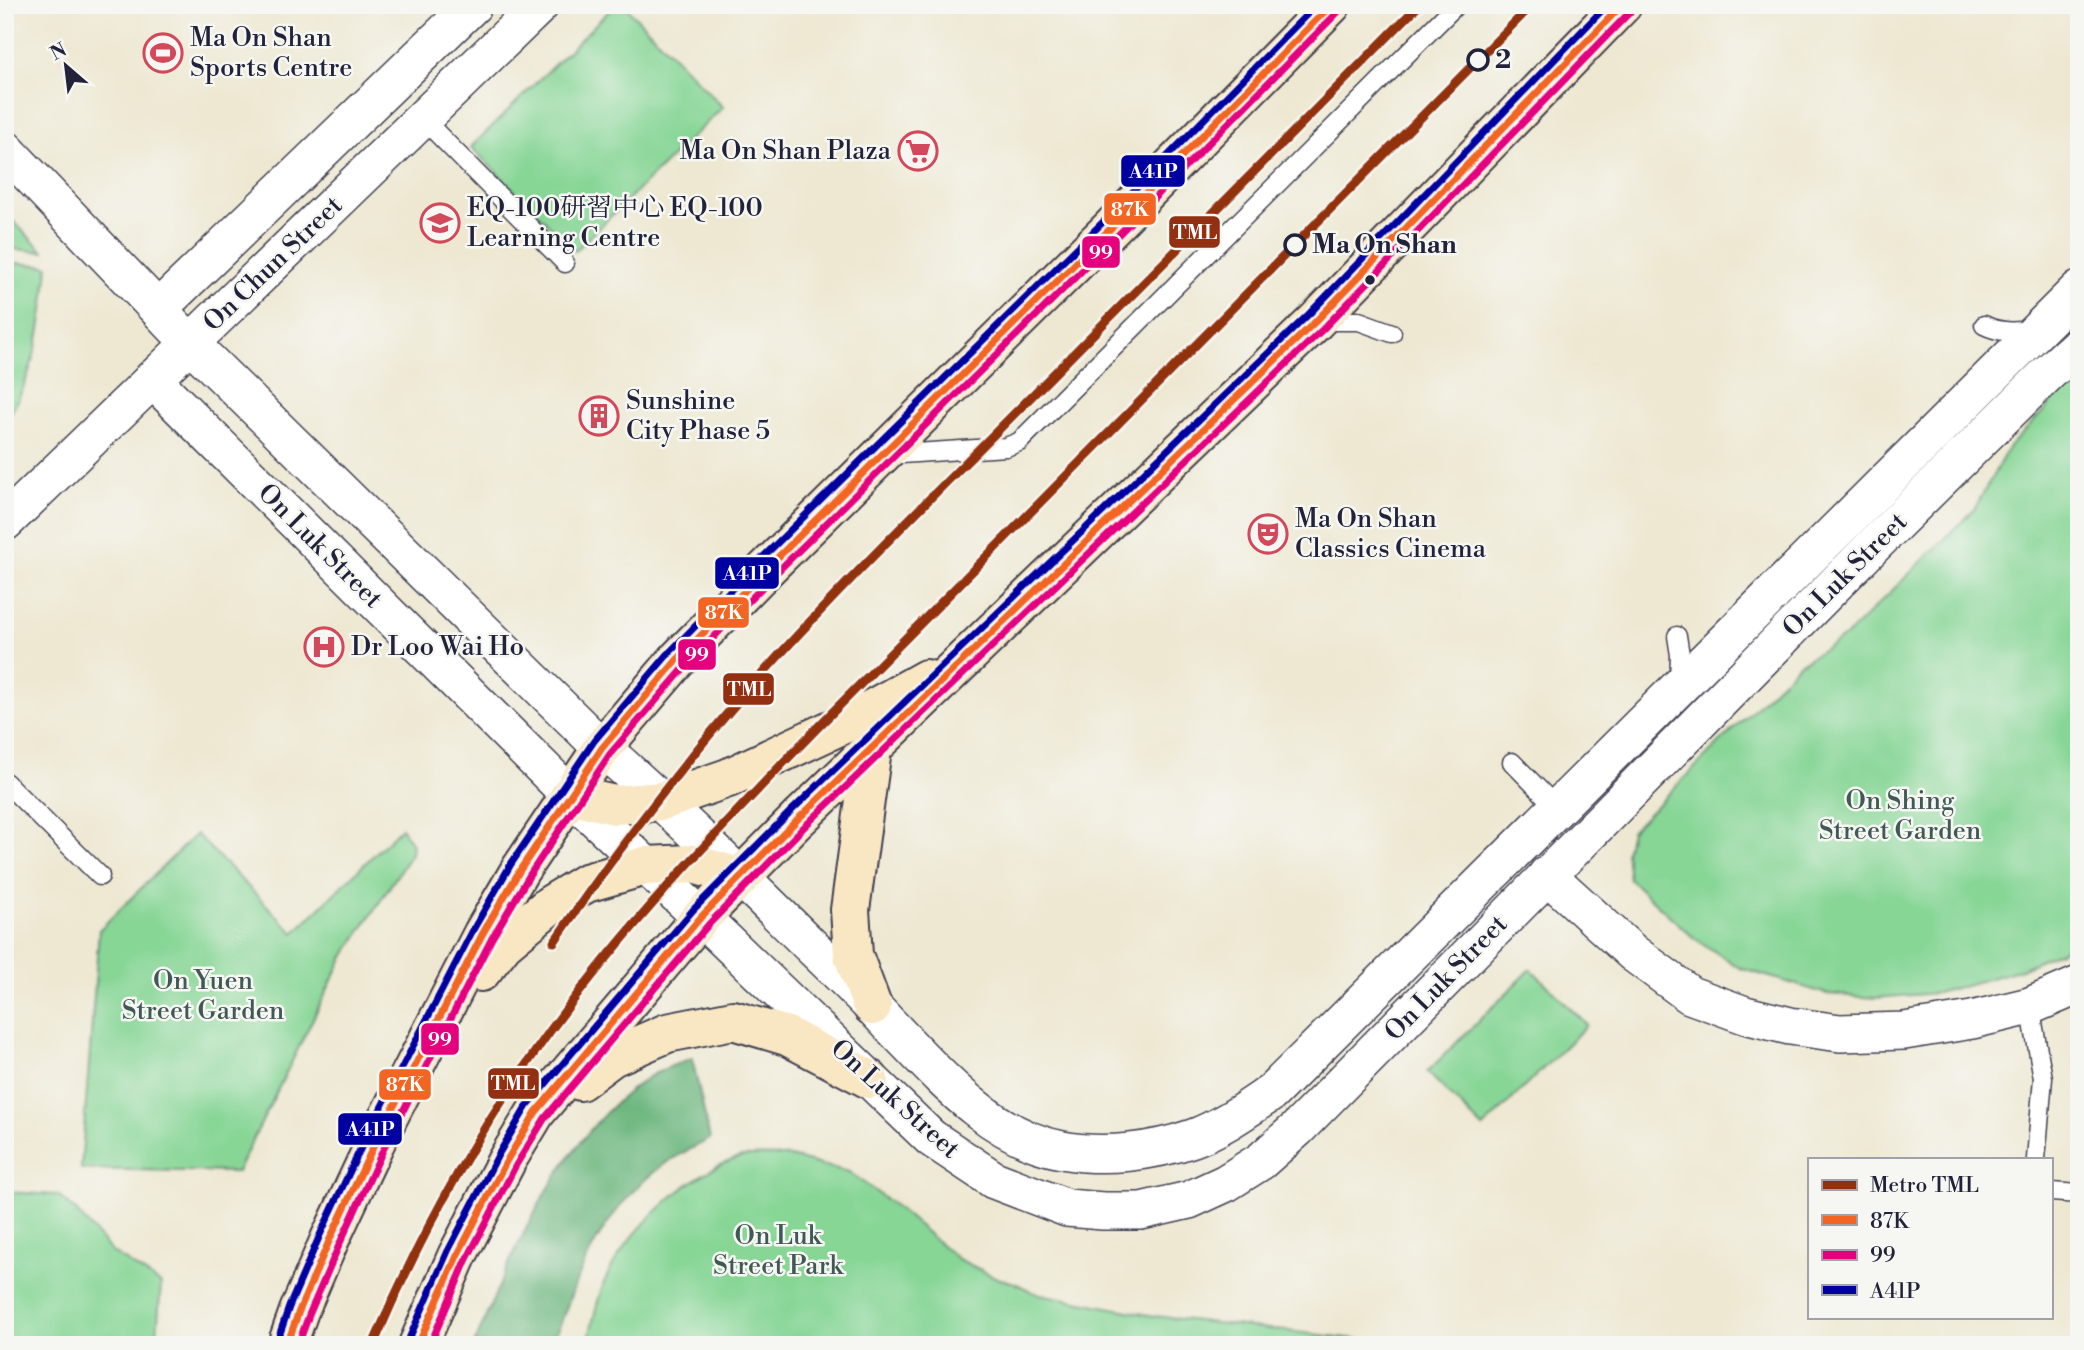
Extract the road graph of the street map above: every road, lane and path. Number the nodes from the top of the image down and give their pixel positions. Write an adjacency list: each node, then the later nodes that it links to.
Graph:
1 (472, 5): 10 (street, On Chun Street)
2 (540, 5): 6 (street, On Chun Street)
3 (1331, 5): 18 (main road)
4 (1456, 5): 18 (lane)
5 (1622, 5): 11 (main road)
6 (422, 120): 8 (lane); 15 (street, On Chun Street)
7 (5, 149): 10 (street)
8 (565, 263)
9 (2079, 289): 13 (street, On Luk Street)
10 (158, 309): 15 (street, On Luk Street); 17 (street)
11 (1316, 321): 14 (lane); 21 (main road)
12 (1984, 325): 13 (lane)
13 (2037, 329): 22 (street, On Luk Street)
14 (1392, 333)
15 (191, 344): 17 (street, On Chun Street); 23 (street, On Luk Street)
16 (2079, 345): 31 (street, On Luk Street)
17 (152, 379): 19 (street, On Chun Street); 27 (street, On Luk Street)
18 (883, 456): 23 (main road)
19 (5, 523)
20 (1677, 636): 22 (lane)
21 (968, 656): 24 (main road); 28 (main road)
22 (1678, 689): 29 (street, On Luk Street)
23 (602, 748): 27 (main road); 28 (street, On Luk Street)
24 (872, 750): 33 (main road); 36 (main road)
25 (1512, 762): 29 (lane)
26 (5, 782): 32 (lane)
27 (570, 795): 28 (main road); 30 (street, On Luk Street); 38 (main road)
28 (662, 801): 33 (street, On Luk Street)
29 (1558, 809): 36 (street, On Luk Street)
30 (645, 866): 33 (main road); 34 (street, On Luk Street); 38 (main road)
31 (1547, 875): 37 (street); 39 (street, On Luk Street)
32 (100, 876)
33 (739, 877): 34 (main road); 36 (street, On Luk Street)
34 (701, 918): 39 (street, On Luk Street); 40 (main road)
35 (2079, 985): 37 (street)
36 (872, 1006)
37 (2030, 1006): 41 (lane)
38 (427, 1044): 44 (main road)
39 (869, 1079): 40 (main road)
40 (536, 1112): 45 (main road)
41 (2036, 1158)
42 (2052, 1192): 43 (lane)
43 (2079, 1194)
44 (287, 1345)
45 (418, 1345)

